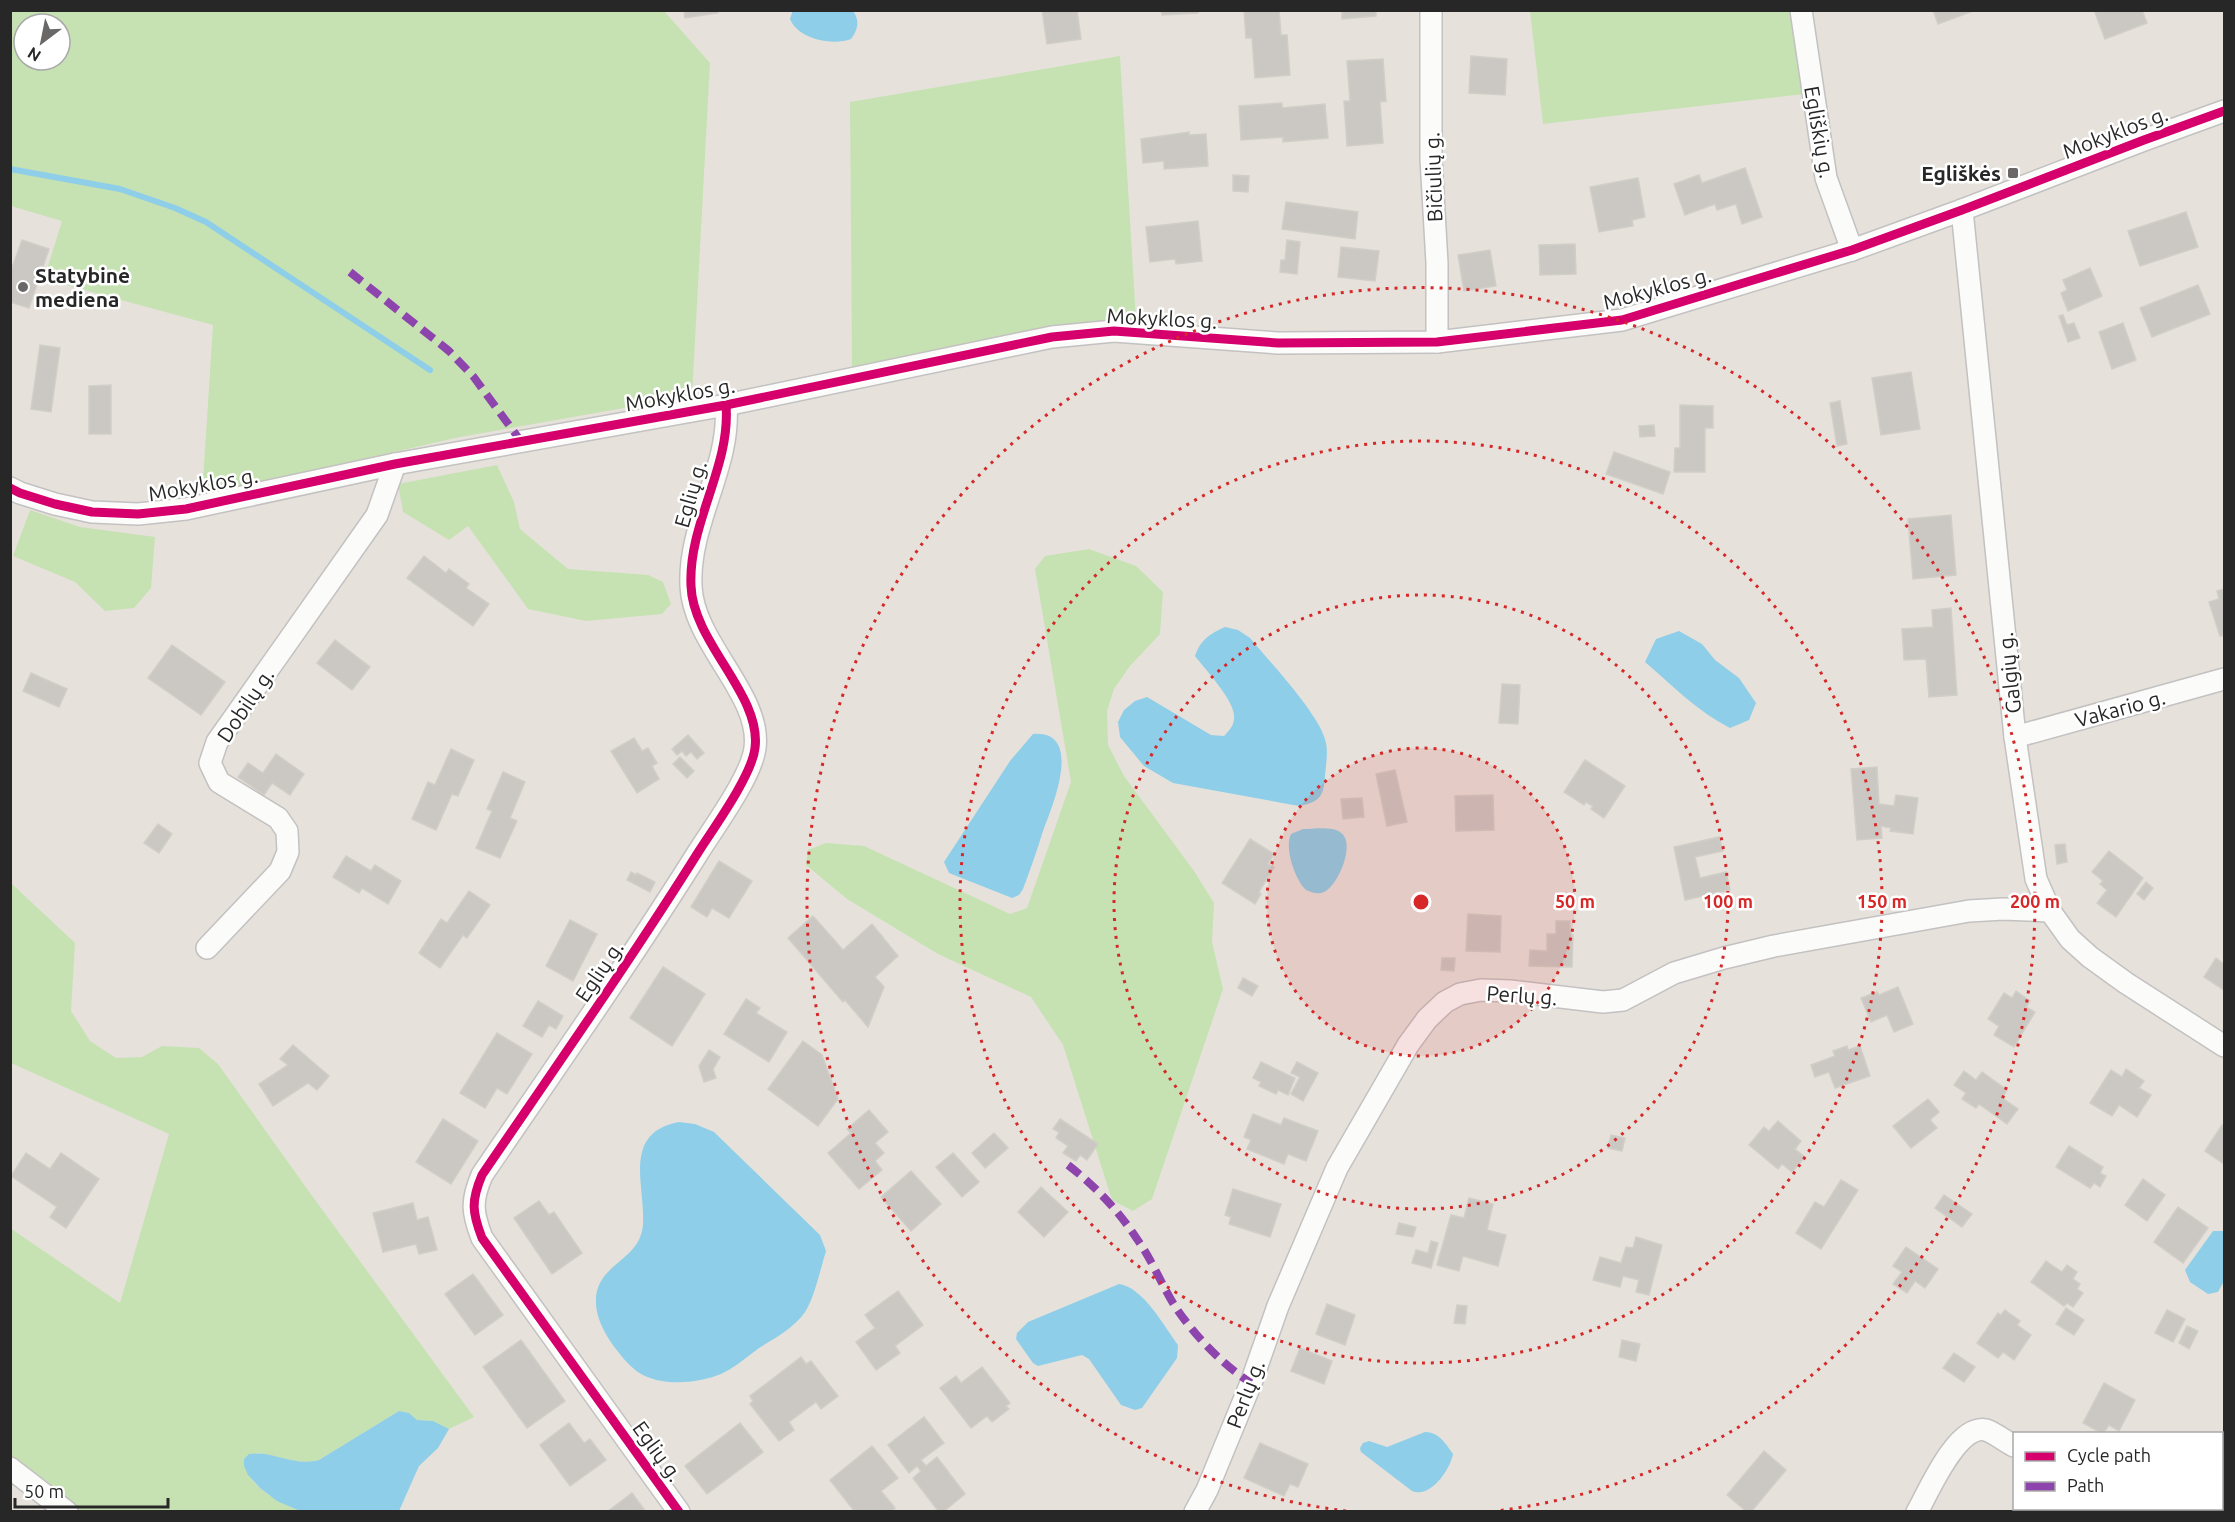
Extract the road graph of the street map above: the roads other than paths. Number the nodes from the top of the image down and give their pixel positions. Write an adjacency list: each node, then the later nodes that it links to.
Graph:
1 (1431, 10): 6 (street, Bičiulių g.)
2 (1801, 10): 5 (street, Egliškių g.)
3 (2224, 111): 4 (street, Mokyklos g.)
4 (1962, 210): 5 (street, Mokyklos g.); 11 (street, Galgių g.)
5 (1852, 250): 6 (street, Mokyklos g.)
6 (1437, 342): 7 (street, Mokyklos g.)
7 (726, 405): 8 (street, Mokyklos g.); 18 (street, Eglių g.)
8 (395, 464): 9 (street, Mokyklos g.); 13 (street, Dobilų g.)
9 (10, 488)
10 (2224, 679): 11 (street, Vakario g.)
11 (2015, 736): 12 (street, Galgių g.)
12 (2050, 911): 14 (street, Galgių g.); 19 (street, Perlų g.)
13 (207, 948)
14 (2224, 1046)
15 (2013, 1445): 20 (street)
16 (10, 1468): 17 (street)
17 (67, 1512)
18 (679, 1512)
19 (1195, 1512)
20 (1917, 1512)

